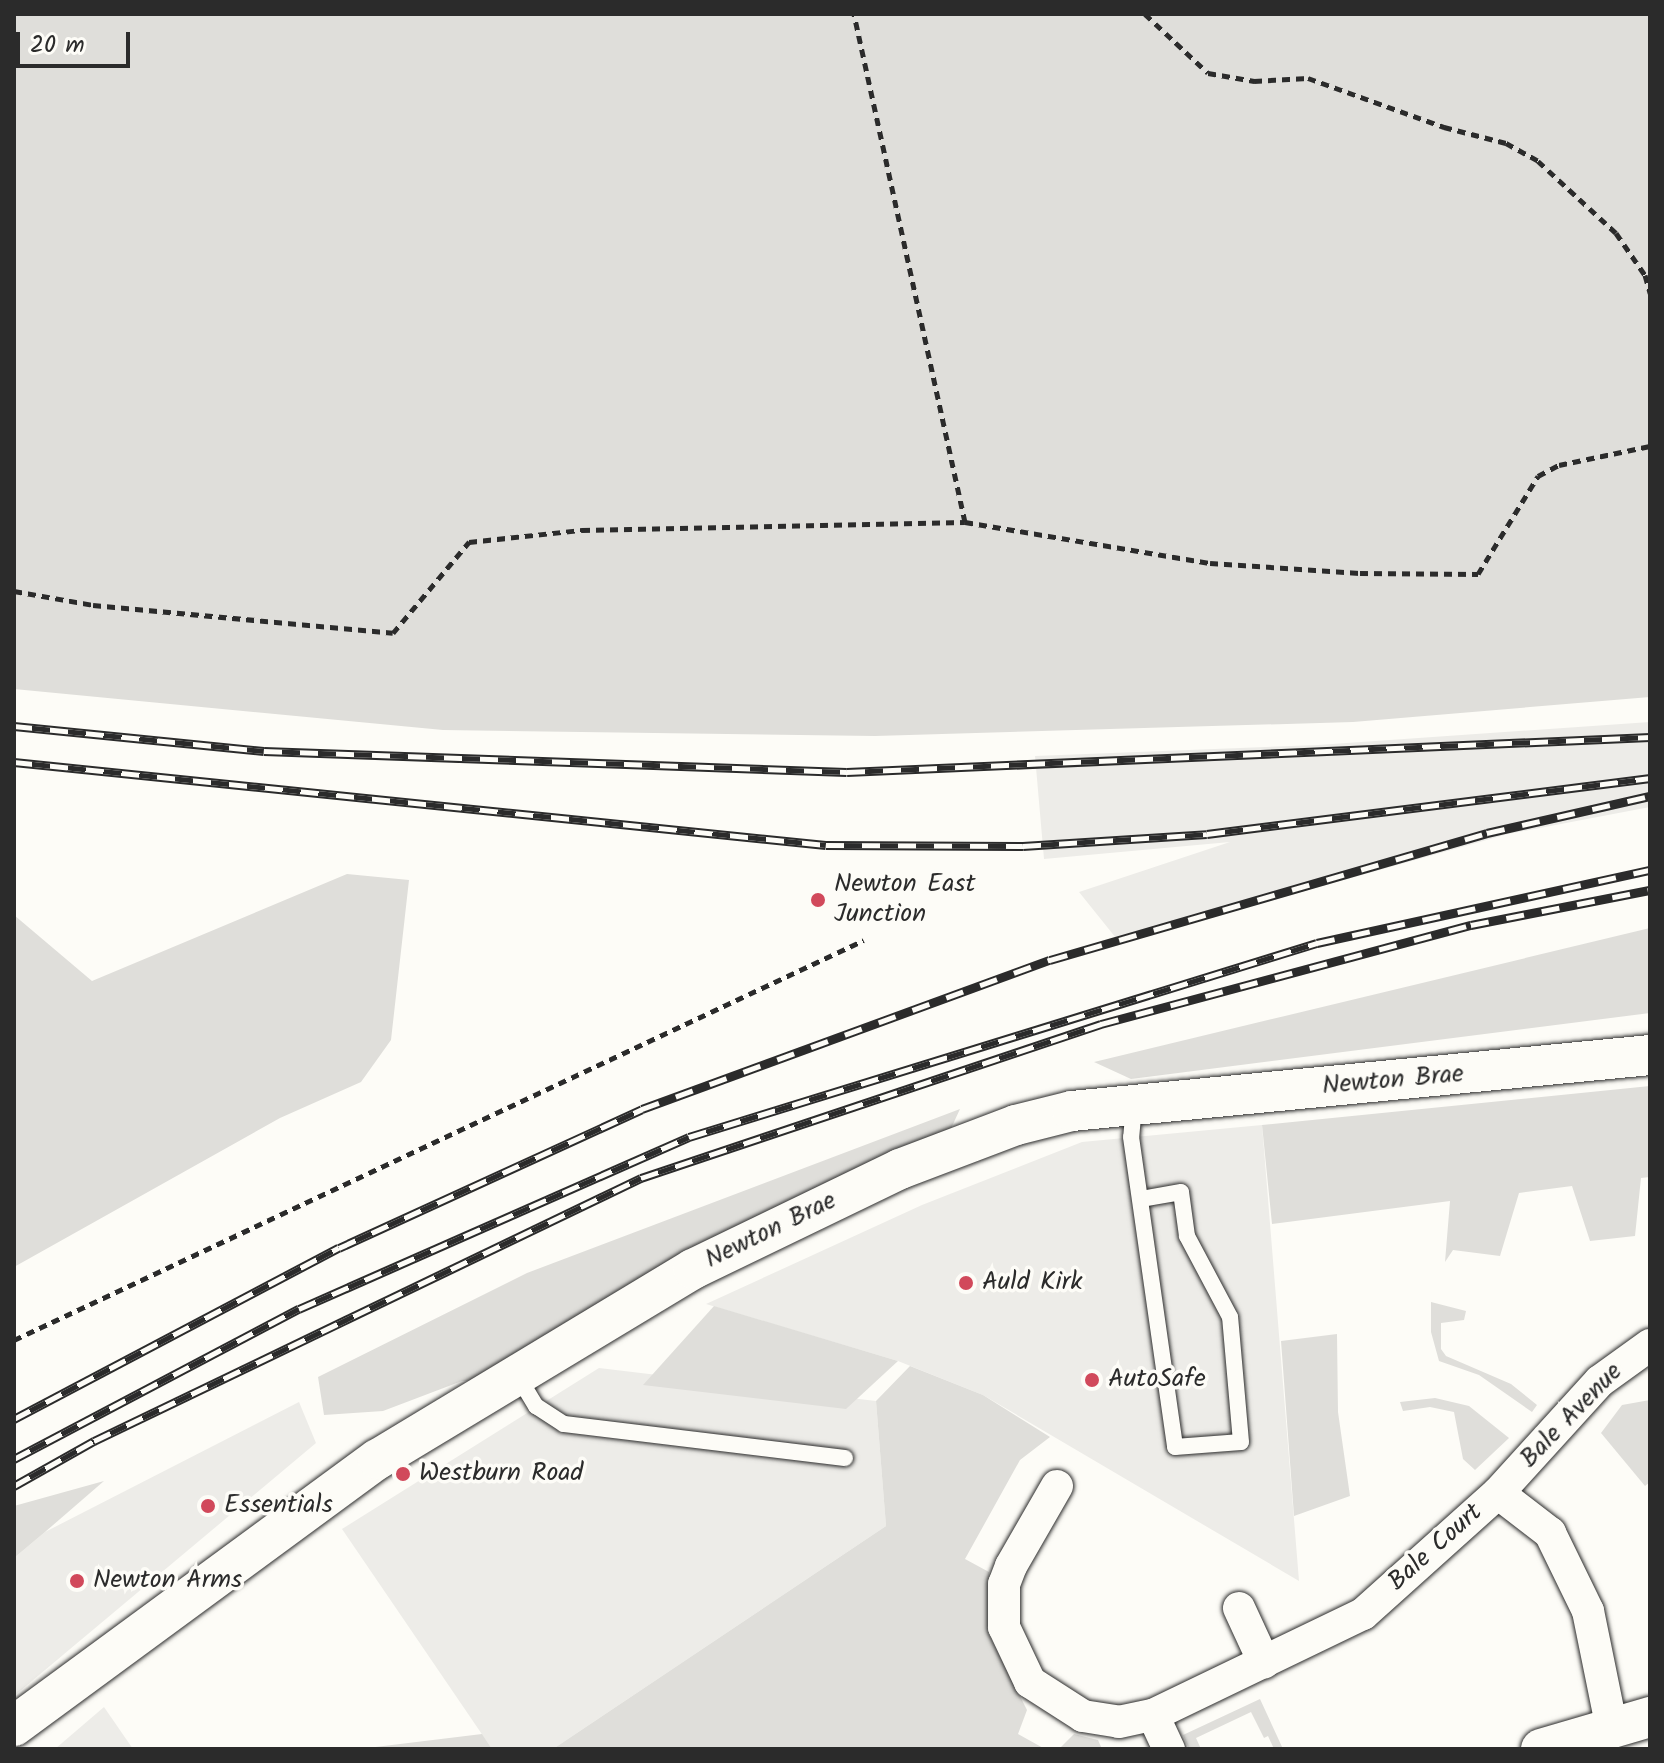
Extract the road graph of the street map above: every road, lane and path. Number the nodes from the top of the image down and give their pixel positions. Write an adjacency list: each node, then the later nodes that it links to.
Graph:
1 (854, 14): 5 (path)
2 (1145, 14): 3 (path)
3 (1650, 293)
4 (1650, 446): 5 (path)
5 (965, 522): 6 (path)
6 (14, 591)
7 (864, 940): 11 (path)
8 (1650, 1055): 9 (street, Newton Brae)
9 (1134, 1103): 10 (lane); 13 (street, Newton Brae)
10 (1141, 1199): 10 (lane)
11 (14, 1340)
12 (1650, 1345): 16 (street, Bale Avenue)
13 (516, 1372): 14 (lane); 22 (street, Newton Brae)
14 (845, 1458)
15 (1057, 1486): 19 (street, Bale Court)
16 (1498, 1493): 18 (street, Bale Court); 21 (street, Bale Court)
17 (1239, 1608): 18 (street)
18 (1264, 1662): 19 (street, Bale Court)
19 (1153, 1715): 23 (street)
20 (1650, 1717): 21 (street)
21 (1611, 1724): 24 (street)
22 (14, 1726)
23 (1169, 1749)
24 (1541, 1749)

